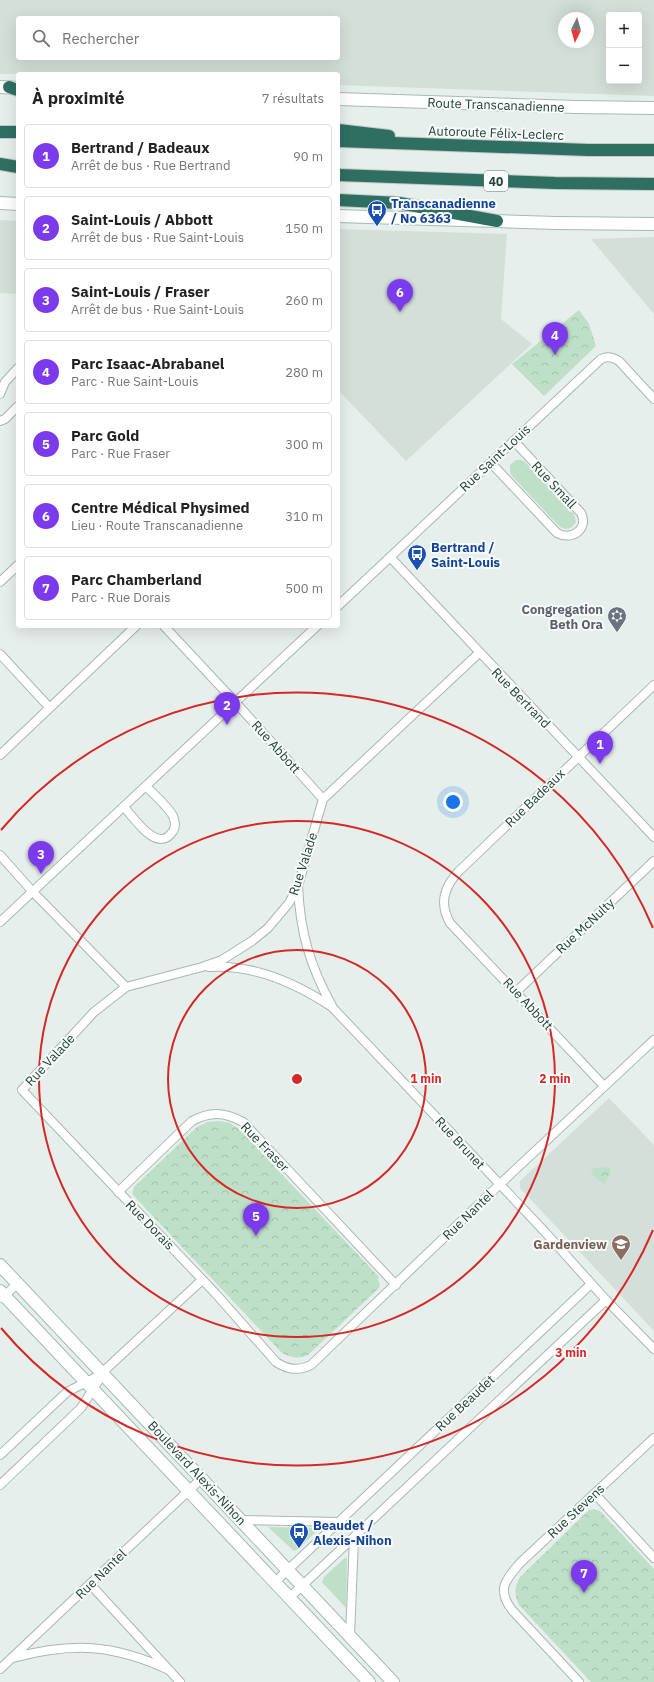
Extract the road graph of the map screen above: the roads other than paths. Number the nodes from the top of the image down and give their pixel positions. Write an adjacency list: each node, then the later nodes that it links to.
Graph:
1 (340, 99): 2 (street, Route Transcanadienne)
2 (654, 108)
3 (340, 130): 7 (highway)
4 (0, 132): 5 (highway)
5 (16, 132)
6 (340, 141): 7 (highway, Autoroute Félix-Leclerc)
7 (480, 146): 8 (highway, Autoroute Félix-Leclerc)
8 (654, 150)
9 (0, 160): 10 (highway)
10 (16, 161)
11 (0, 164): 12 (highway)
12 (16, 168)
13 (340, 176): 14 (highway, 40)
14 (654, 184)
15 (340, 200): 19 (highway)
16 (0, 203): 17 (street)
17 (16, 204)
18 (340, 216): 19 (street)
19 (497, 221): 20 (street)
20 (654, 224)
21 (16, 370): 22 (street)
22 (0, 394)
23 (654, 399): 26 (street, Rue Saint-Louis)
24 (16, 408): 25 (street)
25 (0, 421)
26 (514, 441): 27 (street, Rue Saint-Louis); 27 (street, Rue Small)
27 (491, 463): 28 (street, Rue Saint-Louis)
28 (390, 557): 31 (street, Rue Saint-Louis); 35 (street, Rue Bertrand)
29 (16, 567): 30 (street)
30 (0, 582)
31 (340, 604)
32 (134, 628): 39 (street)
33 (166, 628): 38 (street, Rue Abbott)
34 (315, 628): 38 (street)
35 (479, 653): 41 (street, Rue Bertrand); 43 (street)
36 (0, 654): 39 (street)
37 (654, 685): 41 (street, Rue Badeaux)
38 (236, 703): 42 (street); 43 (street, Rue Abbott)
39 (50, 707): 40 (street)
40 (0, 755)
41 (578, 757): 45 (street, Rue Bertrand); 51 (street, Rue Badeaux)
42 (146, 786): 44 (street); 44 (street)
43 (323, 799): 48 (street, Rue Valade)
44 (124, 807): 49 (street)
45 (654, 837)
46 (0, 855): 49 (street)
47 (654, 861): 54 (street, Rue McNulty)
48 (298, 886): 52 (street, Rue Valade); 55 (street, Rue Brunet)
49 (32, 891): 50 (street); 53 (street)
50 (0, 922)
51 (450, 923): 54 (street, Rue Abbott)
52 (202, 967): 53 (street, Rue Valade); 55 (street, Rue Brunet)
53 (126, 987): 58 (street, Rue Valade)
54 (516, 992): 57 (street, Rue Abbott)
55 (332, 1007): 59 (street, Rue Brunet)
56 (654, 1040): 57 (street, Rue Nantel)
57 (604, 1086): 59 (street, Rue Nantel)
58 (22, 1090): 60 (street, Rue Dorais)
59 (500, 1184): 64 (street, Rue Brunet); 65 (street, Rue Nantel)
60 (118, 1192): 62 (street, Rue Dorais); 65 (street, Rue Fraser)
61 (0, 1265): 63 (street, Boulevard Alexis-Nihon)
62 (202, 1280): 69 (street, Rue Dorais); 70 (street)
63 (17, 1284): 66 (street); 70 (street, Boulevard Alexis-Nihon)
64 (591, 1284): 67 (street, Rue Brunet); 79 (street, Rue Beaudet)
65 (396, 1285): 69 (street, Rue Nantel)
66 (1, 1296): 71 (street, Boulevard Alexis-Nihon)
67 (606, 1300): 68 (street, Rue Brunet); 80 (street, Rue Beaudet)
68 (654, 1349)
69 (276, 1362)
70 (102, 1374): 71 (street); 74 (street, Boulevard Alexis-Nihon)
71 (90, 1386): 73 (street); 75 (street); 76 (street, Boulevard Alexis-Nihon)
72 (654, 1438): 77 (street, Rue Stevens)
73 (0, 1455)
74 (201, 1479): 76 (street, Rue Nantel); 78 (street, Boulevard Alexis-Nihon)
75 (0, 1485)
76 (188, 1491): 83 (street, Boulevard Alexis-Nihon); 84 (street, Rue Nantel)
77 (595, 1494): 81 (street); 94 (street, Rue Stevens)
78 (241, 1520): 79 (street); 82 (street, Boulevard Alexis-Nihon)
79 (338, 1522): 82 (street, Rue Beaudet)
80 (354, 1538): 85 (street, Rue Beaudet); 87 (street)
81 (654, 1558)
82 (288, 1570): 83 (street, Rue Beaudet); 85 (street, Boulevard Alexis-Nihon)
83 (274, 1582): 86 (street, Boulevard Alexis-Nihon)
84 (90, 1584): 88 (street, Rue Nantel); 90 (street)
85 (303, 1586): 86 (street, Rue Beaudet); 87 (street, Boulevard Alexis-Nihon)
86 (290, 1598): 92 (street, Boulevard Alexis-Nihon)
87 (350, 1636): 93 (street, Boulevard Alexis-Nihon)
88 (10, 1659): 89 (street, Rue Nantel); 90 (street)
89 (0, 1669)
90 (169, 1670): 91 (street)
91 (180, 1682)
92 (369, 1682)
93 (393, 1682)
94 (579, 1682)

